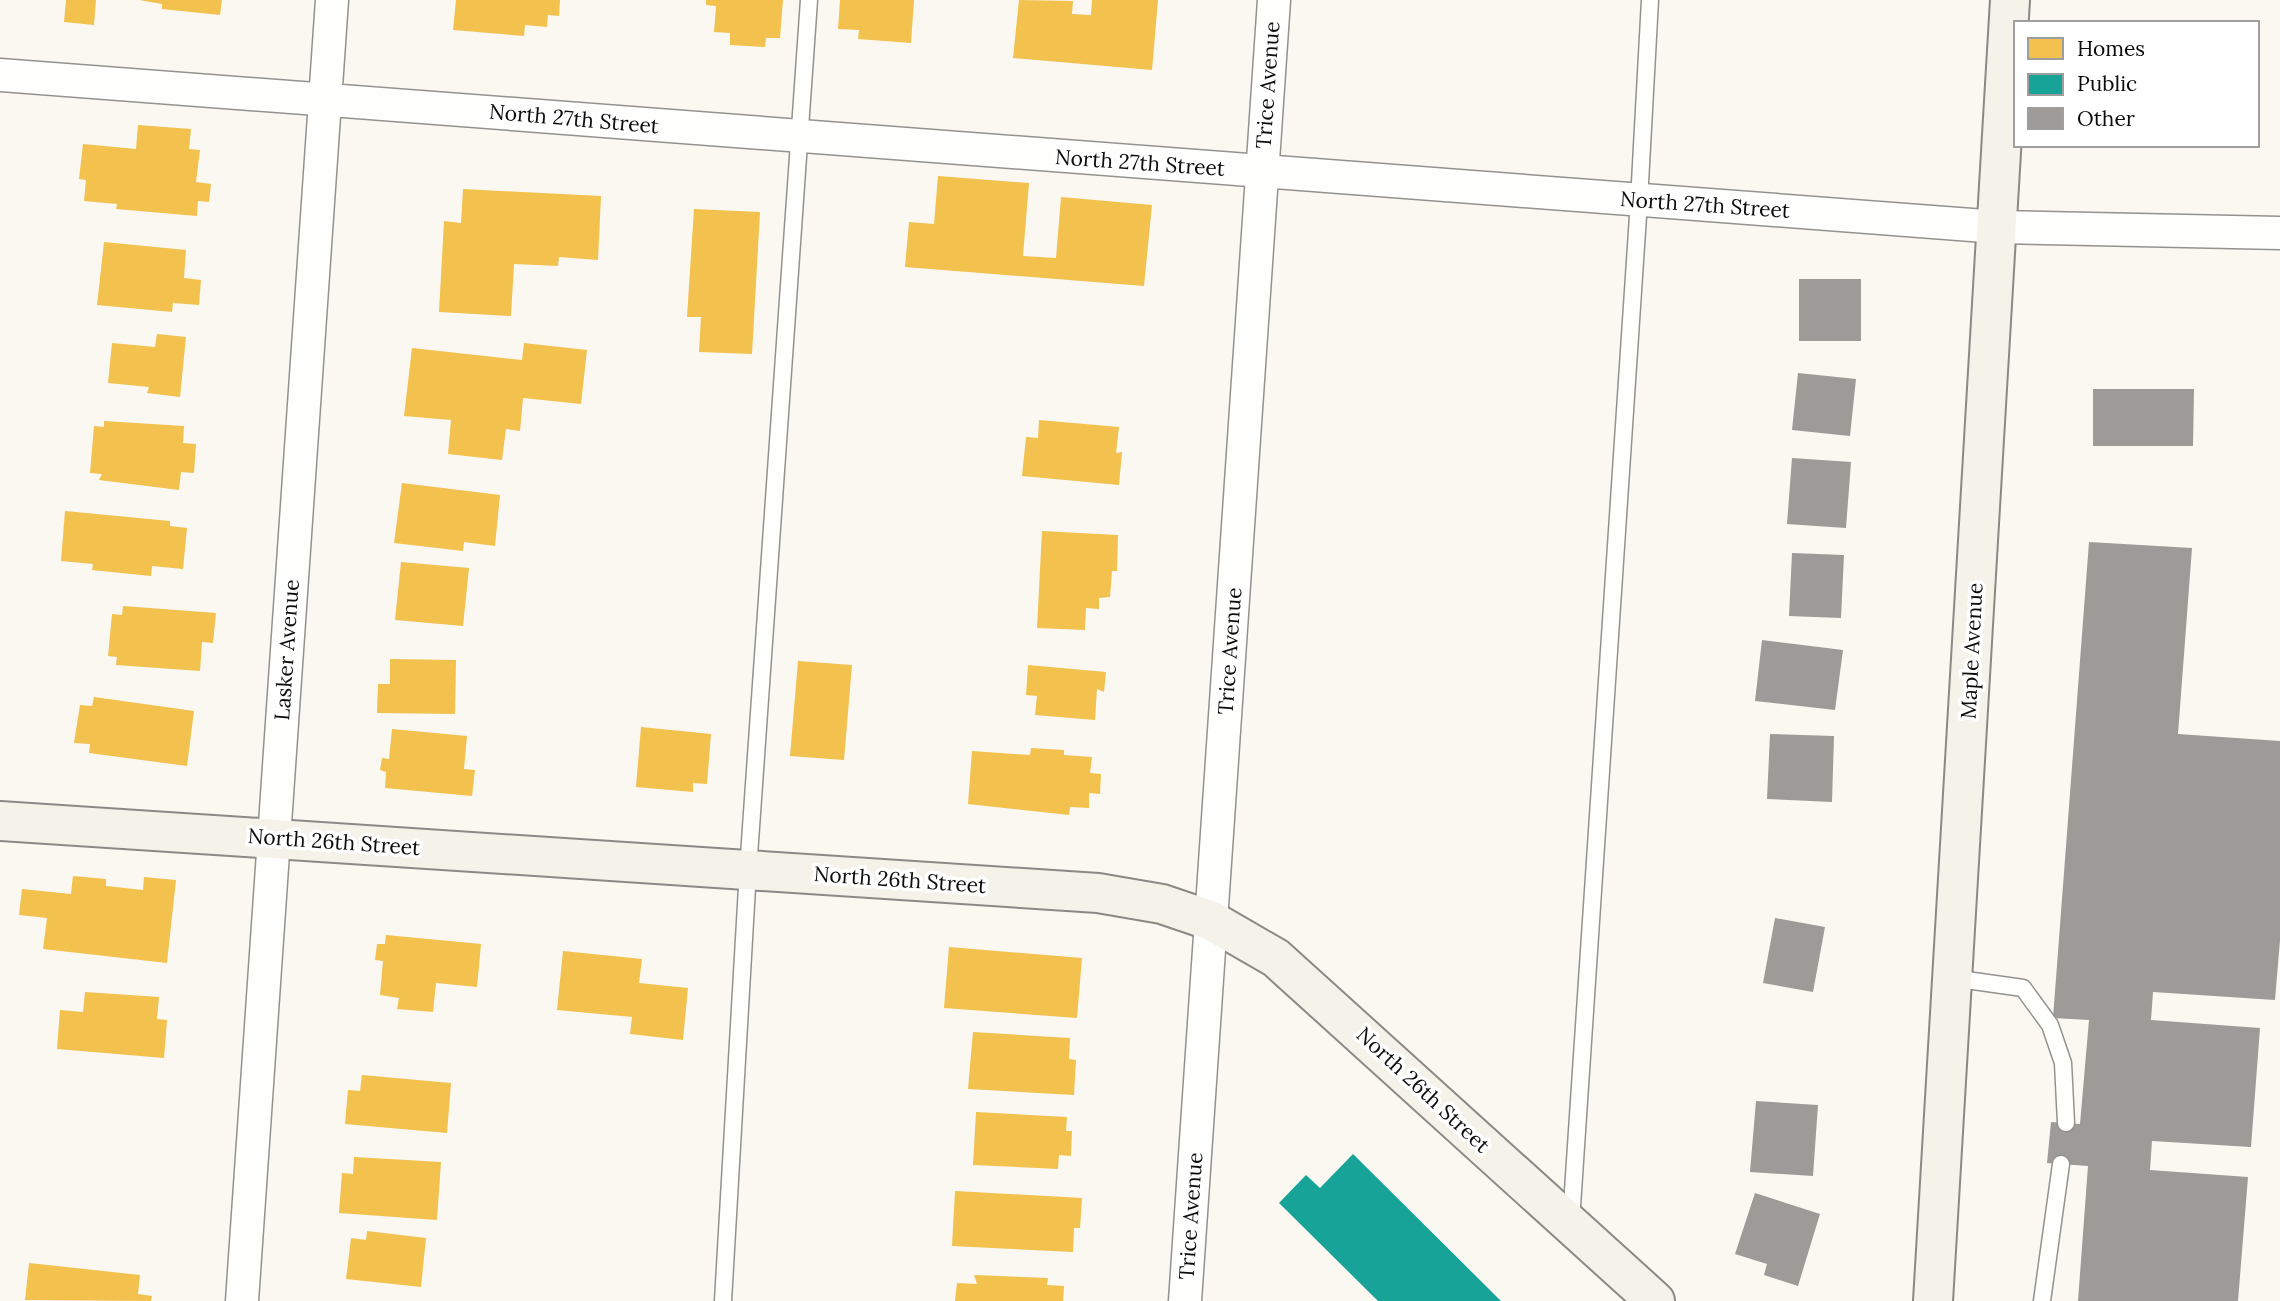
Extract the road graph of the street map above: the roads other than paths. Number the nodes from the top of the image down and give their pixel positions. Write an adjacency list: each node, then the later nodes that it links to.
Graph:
1 (332, 0): 7 (street, Lasker Avenue)
2 (809, 0): 8 (lane)
3 (1274, 0): 9 (street, Trice Avenue)
4 (1650, 0): 10 (lane)
5 (2010, 0): 11 (main road, Maple Avenue)
6 (0, 75): 7 (street, North 27th Street)
7 (326, 99): 8 (street, North 27th Street); 14 (street, Lasker Avenue)
8 (801, 136): 9 (street, North 27th Street); 15 (lane)
9 (1262, 173): 10 (street, North 27th Street); 16 (street, Trice Avenue)
10 (1640, 201): 11 (street, North 27th Street); 20 (lane)
11 (1998, 227): 12 (street, North 27th Street); 17 (main road, Maple Avenue)
12 (2280, 233)
13 (0, 821): 14 (main road, North 26th Street)
14 (273, 838): 15 (main road, North 26th Street); 21 (street, Lasker Avenue)
15 (748, 870): 16 (main road, North 26th Street); 22 (lane)
16 (1212, 921): 20 (main road, North 26th Street); 23 (street, Trice Avenue)
17 (1952, 978): 18 (lane); 25 (main road, Maple Avenue)
18 (2066, 1123)
19 (2061, 1164): 26 (lane)
20 (1571, 1227): 24 (main road, North 26th Street)
21 (242, 1301)
22 (723, 1301)
23 (1185, 1301)
24 (1655, 1301)
25 (1933, 1301)
26 (2042, 1301)

